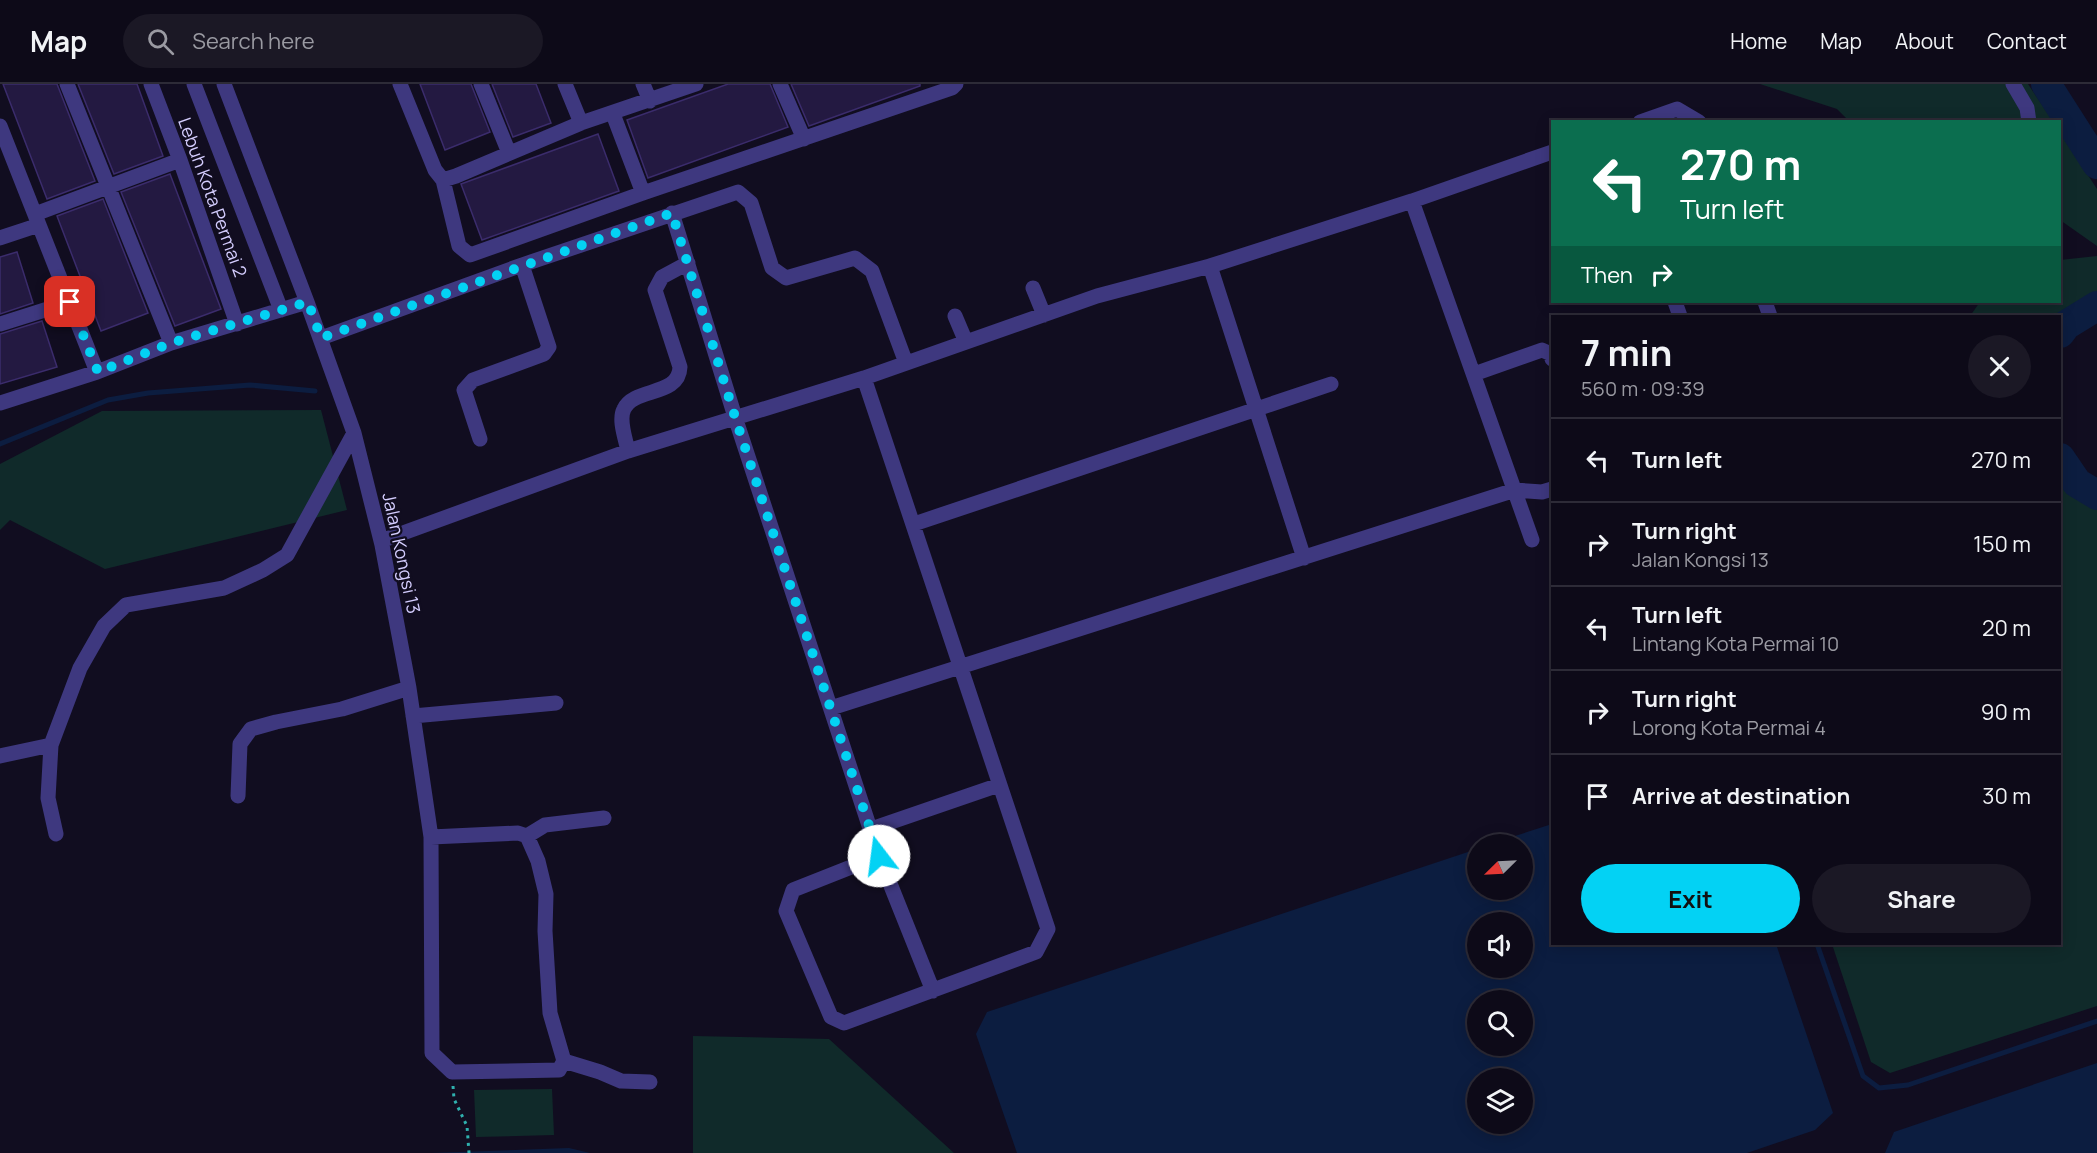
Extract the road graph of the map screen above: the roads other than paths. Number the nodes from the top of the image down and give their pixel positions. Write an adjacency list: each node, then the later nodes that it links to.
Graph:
1 (67, 84): 25 (street)
2 (151, 84): 23 (street, Lebuh Kota Permai 2)
3 (194, 84): 37 (street, Lebuh Kota Permai 2)
4 (224, 84): 36 (street, Jalan Kongsi 13)
5 (400, 84): 24 (street)
6 (481, 84): 22 (street)
7 (565, 84): 18 (street)
8 (643, 84): 13 (street)
9 (696, 84): 13 (street)
10 (780, 84): 20 (street)
11 (956, 84): 20 (street)
12 (2013, 84): 17 (street)
13 (650, 101): 14 (street)
14 (613, 114): 18 (street); 26 (street)
15 (1646, 120): 16 (street)
16 (1696, 120)
17 (2029, 120)
18 (581, 123): 22 (street)
19 (0, 126): 29 (street)
20 (804, 139): 26 (street)
21 (1551, 152): 27 (street)
22 (509, 153): 24 (street)
23 (180, 160): 25 (street); 41 (street, Lebuh Kota Permai 2)
24 (439, 175): 26 (street)
25 (108, 187): 29 (street); 44 (street)
26 (643, 193)
27 (1412, 201): 33 (street); 48 (street)
28 (672, 213): 31 (street); 32 (street); 46 (street)
29 (37, 219): 30 (street); 35 (street)
30 (0, 238)
31 (688, 263): 53 (street); 56 (street)
32 (522, 265): 42 (street); 55 (street)
33 (1210, 266): 38 (street); 52 (street)
34 (1033, 288): 38 (street)
35 (70, 302): 40 (street); 47 (street)
36 (308, 302): 37 (street); 42 (street, Jalan Kongsi 13)
37 (281, 310): 41 (street)
38 (1044, 315): 43 (street)
39 (955, 316): 43 (street)
40 (0, 324)
41 (237, 324): 44 (street)
42 (321, 338): 54 (street, Jalan Kongsi 13)
43 (966, 342): 46 (street)
44 (171, 343): 47 (street)
45 (1551, 354): 48 (street)
46 (906, 363): 49 (street)
47 (98, 372): 51 (street)
48 (1474, 374): 58 (street)
49 (864, 378): 53 (street); 59 (street)
50 (1331, 384): 52 (street)
51 (0, 403)
52 (1257, 410): 59 (street); 62 (street)
53 (735, 417): 56 (street); 66 (street)
54 (354, 433): 61 (street, Jalan Kongsi 13); 68 (street)
55 (480, 439)
56 (628, 451): 61 (street)
57 (1551, 489): 58 (street)
58 (1515, 490): 60 (street); 62 (street)
59 (914, 524): 63 (street)
60 (1532, 540)
61 (381, 541): 64 (street, Jalan Kongsi 13)
62 (1304, 558): 63 (street)
63 (962, 668): 66 (street); 70 (street)
64 (409, 688): 67 (street, Jalan Kongsi 13); 71 (street)
65 (556, 703): 67 (street)
66 (831, 708): 73 (street)
67 (413, 716): 76 (street, Jalan Kongsi 13)
68 (51, 745): 69 (street); 74 (street)
69 (0, 756)
70 (999, 785): 73 (street); 78 (street)
71 (238, 796)
72 (604, 818): 75 (street)
73 (871, 828): 77 (street)
74 (56, 834)
75 (526, 836): 76 (street); 79 (street)
76 (430, 837): 79 (street, Jalan Kongsi 13)
77 (879, 856): 78 (street); 78 (street)
78 (933, 991)
79 (564, 1061): 80 (street)
80 (650, 1082)

